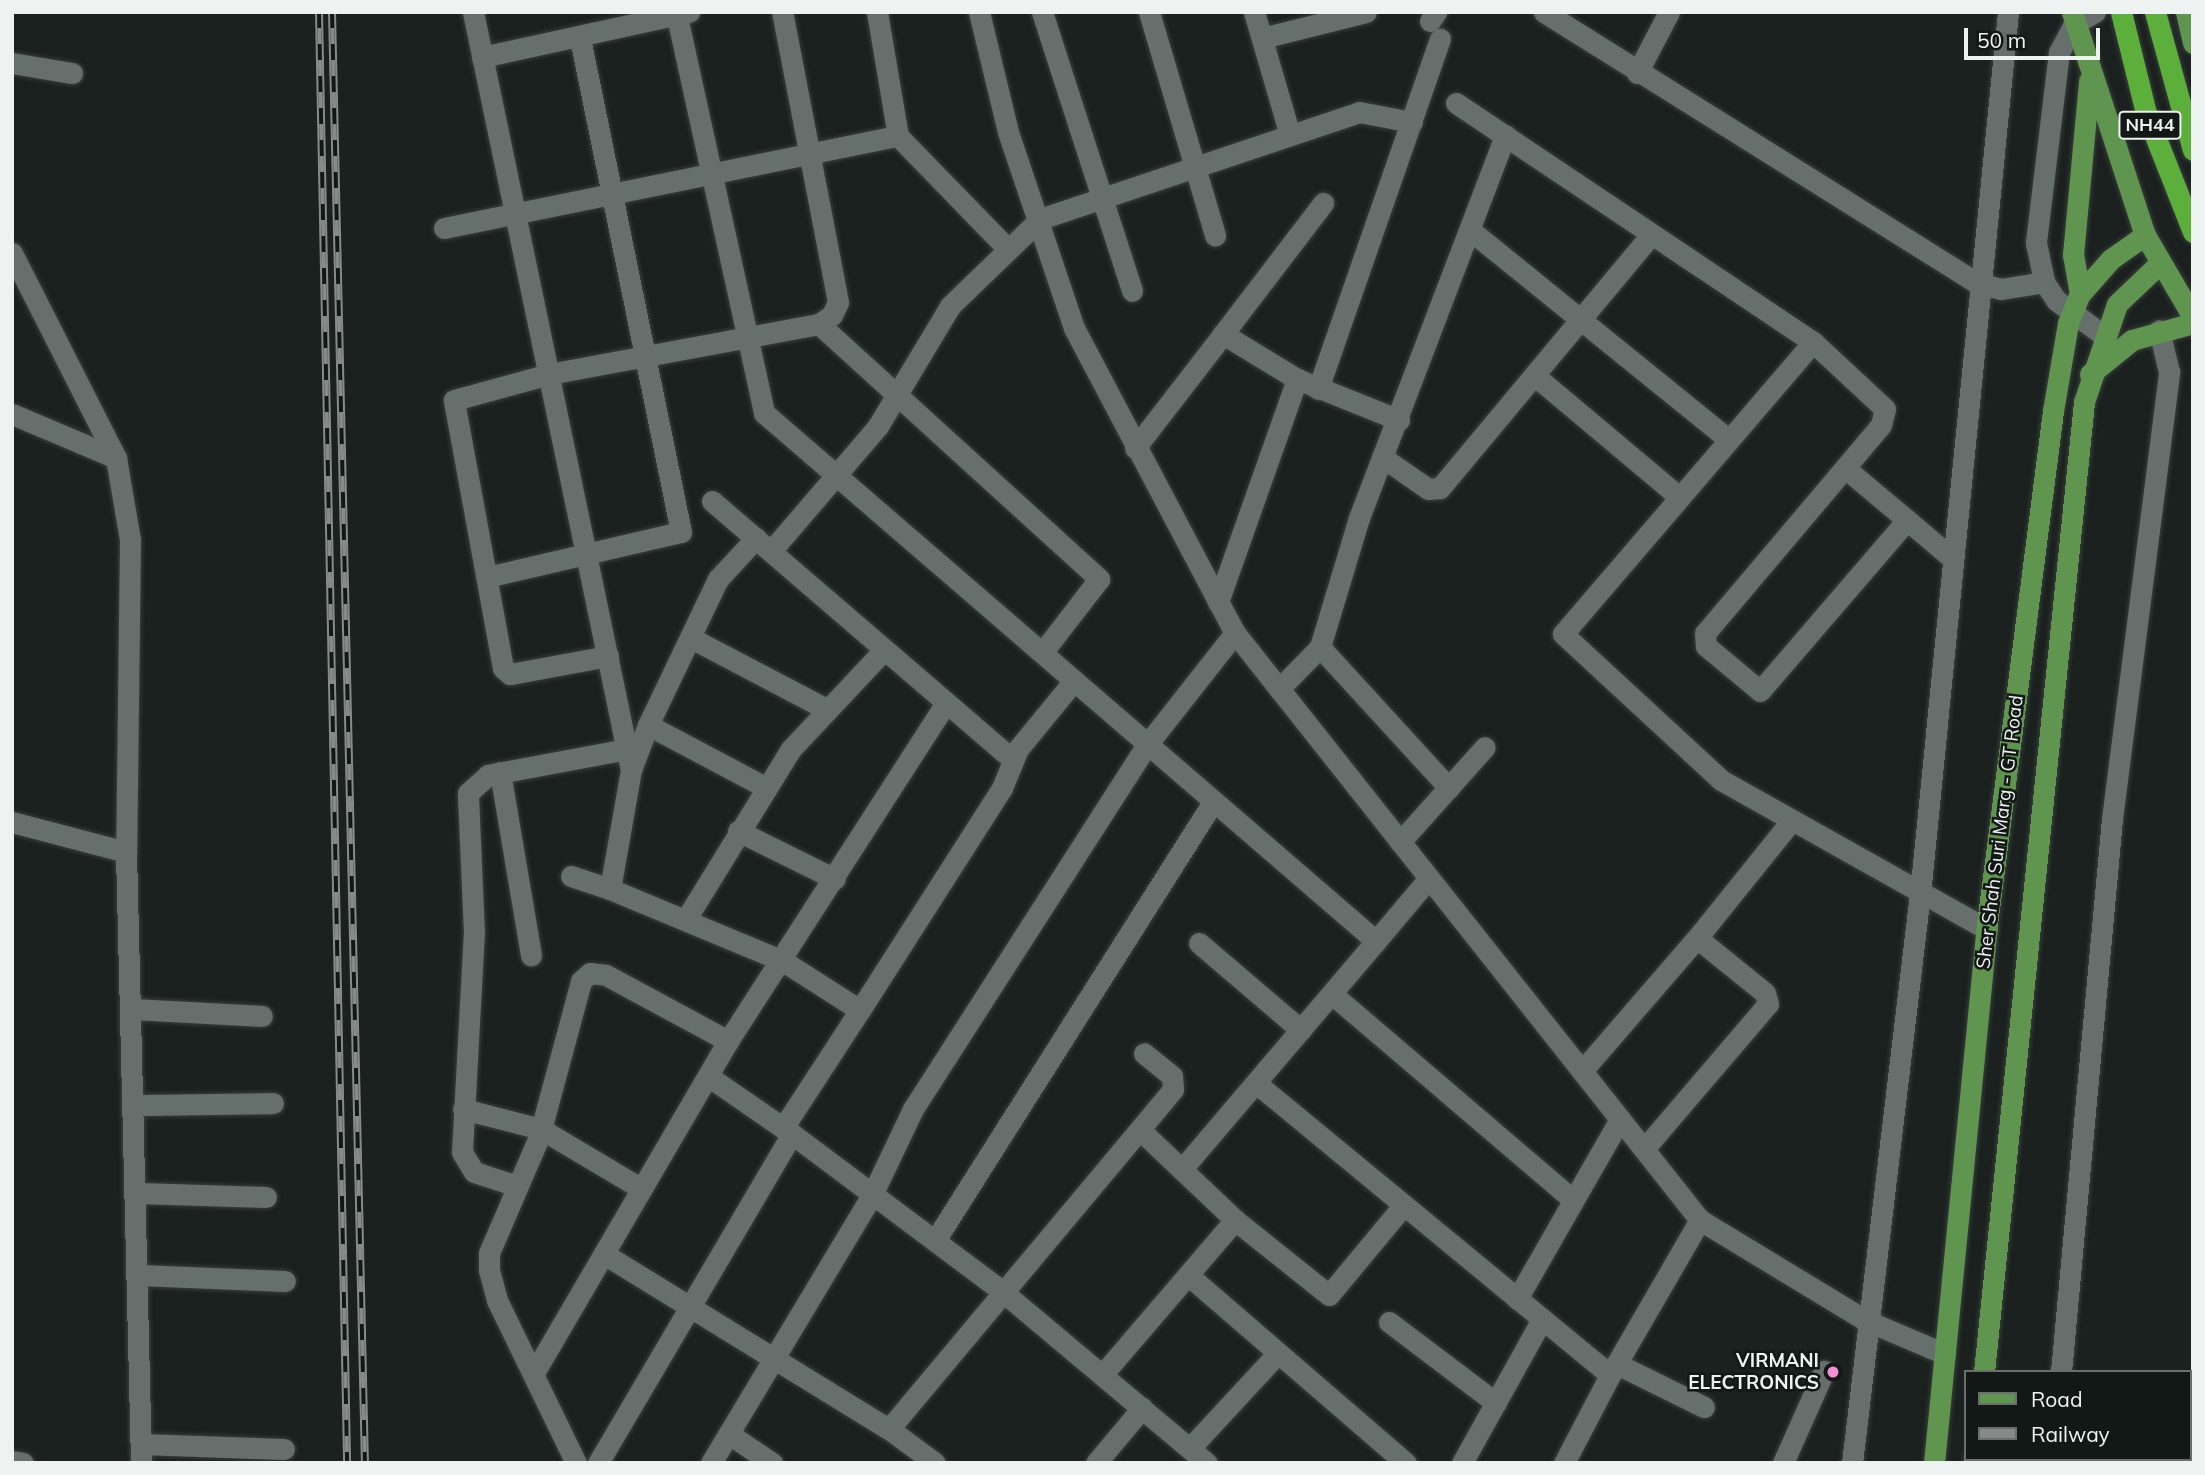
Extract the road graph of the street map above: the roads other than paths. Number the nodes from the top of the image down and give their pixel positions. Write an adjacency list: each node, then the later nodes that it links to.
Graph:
1 (473, 12): 22 (street)
2 (782, 12): 33 (street)
3 (877, 12): 31 (street)
4 (979, 12): 40 (street)
5 (1042, 12): 37 (street)
6 (1149, 12): 34 (street)
7 (1254, 12): 20 (street)
8 (1366, 12): 20 (street)
9 (1544, 12): 26 (street)
10 (1669, 12): 26 (street)
11 (2008, 12): 51 (street)
12 (2095, 12): 17 (street)
13 (2121, 12): 43 (highway, NH44)
14 (2155, 12): 32 (highway, NH44)
15 (2186, 12): 21 (main road)
16 (681, 13): 19 (street); 35 (street)
17 (2073, 18): 24 (main road); 50 (street)
18 (1436, 24): 28 (street)
19 (580, 38): 22 (street); 36 (street)
20 (1262, 38): 29 (street)
21 (2193, 43)
22 (482, 57): 39 (street)
23 (12, 63): 25 (street)
24 (2090, 71): 45 (main road); 53 (main road)
25 (72, 73)
26 (1637, 74): 51 (street)
27 (1456, 103): 30 (street)
28 (1412, 122): 29 (street); 68 (street)
29 (1290, 135): 34 (street)
30 (1505, 135): 42 (street); 46 (street)
31 (898, 136): 33 (street); 47 (street)
32 (2193, 150)
33 (809, 155): 35 (street); 57 (street)
34 (1193, 167): 37 (street); 44 (street)
35 (711, 173): 36 (street); 61 (street)
36 (612, 192): 39 (street); 63 (street)
37 (1102, 197): 40 (street); 52 (street)
38 (1323, 203): 59 (street)
39 (514, 214): 41 (street); 64 (street)
40 (1040, 219): 47 (street); 73 (street)
41 (444, 228)
42 (1470, 230): 55 (street); 71 (street)
43 (2193, 232)
44 (1215, 234)
45 (2146, 235): 49 (main road); 53 (main road, Sher Shah Suri Marg - GT Road)
46 (1649, 237): 55 (street); 62 (street)
47 (1007, 248): 69 (street)
48 (12, 253): 75 (street)
49 (2160, 263): 56 (main road); 60 (main road, Sher Shah Suri Marg - GT Road)
50 (2044, 282): 51 (street); 54 (street)
51 (1977, 283): 83 (street)
52 (1132, 291)
53 (2080, 294): 54 (main road, Sher Shah Suri Marg - GT Road)
54 (2071, 314): 60 (street); 117 (main road, Sher Shah Suri Marg - GT Road)
55 (1583, 316): 66 (street); 72 (street)
56 (2193, 320): 58 (main road)
57 (819, 324): 61 (street); 69 (street)
58 (2159, 330): 65 (main road); 167 (street)
59 (1223, 334): 67 (street); 73 (street)
60 (2103, 335): 65 (main road, Sher Shah Suri Marg - GT Road)
61 (743, 336): 63 (street); 77 (street)
62 (1813, 342): 72 (street); 76 (street)
63 (647, 355): 64 (street); 82 (street)
64 (549, 374): 82 (street); 84 (street)
65 (2088, 375): 166 (main road, Sher Shah Suri Marg - GT Road)
66 (1534, 376): 74 (street); 78 (street)
67 (1297, 379): 68 (street); 85 (street)
68 (1318, 389): 71 (street)
69 (898, 397): 77 (street); 90 (street)
70 (12, 414): 75 (street)
71 (1399, 420): 74 (street)
72 (1727, 438): 78 (street)
73 (1135, 448): 85 (street)
74 (1382, 457): 88 (street)
75 (116, 458): 110 (street)
76 (1845, 468): 80 (street); 80 (street)
77 (838, 475): 81 (street); 90 (street)
78 (1677, 495): 106 (street)
79 (712, 501): 81 (street)
80 (1907, 520): 83 (street)
81 (763, 545): 87 (street); 89 (street)
82 (587, 556): 84 (street); 91 (street)
83 (1953, 559): 115 (street)
84 (487, 577): 91 (street)
85 (1218, 602): 86 (street)
86 (1235, 633): 93 (street); 97 (street)
87 (691, 638): 95 (street); 96 (street)
88 (1320, 647): 93 (street); 104 (street)
89 (883, 651): 94 (street); 95 (street)
90 (1042, 653): 92 (street)
91 (608, 656): 99 (street)
92 (1072, 683): 97 (street); 100 (street)
93 (1279, 689): 109 (street)
94 (945, 704): 100 (street); 113 (street)
95 (826, 709): 103 (street)
96 (648, 725): 101 (street); 103 (street)
97 (1146, 746): 105 (street); 145 (street)
98 (1485, 747): 104 (street)
99 (627, 749): 101 (street); 102 (street)
100 (1013, 760): 125 (street)
101 (631, 770): 114 (street)
102 (500, 772): 121 (street); 135 (street)
103 (765, 787): 108 (street)
104 (1449, 788): 109 (street)
105 (1213, 803): 119 (street); 151 (street)
106 (1791, 821): 115 (street); 118 (street)
107 (12, 822): 110 (street)
108 (738, 831): 113 (street); 116 (street)
109 (1400, 842): 112 (street)
110 (126, 852): 124 (street)
111 (571, 876): 114 (street)
112 (1429, 878): 119 (street); 130 (street)
113 (835, 879): 122 (street)
114 (610, 889): 116 (street)
115 (1920, 894): 117 (street); 160 (street)
116 (685, 919): 122 (street)
117 (1987, 929): 163 (main road, Sher Shah Suri Marg - GT Road)
118 (1697, 938): 130 (street); 140 (street)
119 (1376, 941): 123 (street)
120 (1199, 943): 127 (street)
121 (531, 955)
122 (783, 961): 125 (street); 128 (street)
123 (1332, 994): 127 (street); 147 (street)
124 (134, 1009): 126 (street); 134 (street)
125 (860, 1010): 139 (street)
126 (262, 1016)
127 (1301, 1030): 132 (street)
128 (728, 1041): 131 (street); 137 (street)
129 (1144, 1053): 138 (street)
130 (1582, 1071): 136 (street)
131 (708, 1076): 139 (street); 143 (street)
132 (1256, 1083): 141 (street); 148 (street)
133 (273, 1103): 134 (street)
134 (136, 1105): 144 (street)
135 (463, 1109): 137 (street); 142 (street)
136 (1620, 1118): 140 (street); 147 (street)
137 (541, 1129): 142 (street); 143 (street)
138 (1140, 1129): 141 (street); 156 (street)
139 (788, 1131): 145 (street); 158 (street)
140 (1643, 1149): 150 (street)
141 (1182, 1169): 149 (street)
142 (517, 1186): 169 (street)
143 (642, 1189): 152 (street)
144 (138, 1194): 146 (street); 153 (street)
145 (872, 1195): 151 (street); 164 (street)
146 (267, 1197)
147 (1573, 1200): 157 (street)
148 (1403, 1206): 149 (street); 157 (street)
149 (1236, 1220): 154 (street)
150 (1700, 1220): 160 (street); 165 (street)
151 (936, 1239): 156 (street)
152 (604, 1254): 158 (street); 169 (street)
153 (139, 1275): 155 (street); 178 (street)
154 (1188, 1275): 162 (street); 170 (street)
155 (285, 1281)
156 (1003, 1292): 170 (street); 174 (street)
157 (1517, 1299): 159 (street)
158 (692, 1304): 164 (street); 182 (street)
159 (1542, 1319): 165 (street); 171 (street)
160 (1865, 1320): 163 (street); 192 (street)
161 (1390, 1322): 171 (street)
162 (1277, 1354): 176 (street); 188 (street)
163 (1945, 1354): 193 (main road, Sher Shah Suri Marg - GT Road)
164 (777, 1355): 174 (street); 175 (street)
165 (1614, 1369): 172 (street); 190 (street)
166 (1984, 1370)
167 (2061, 1370)
168 (1824, 1371): 191 (street)
169 (534, 1373): 181 (street)
170 (1102, 1375): 173 (street)
171 (1496, 1403): 189 (street)
172 (1704, 1407)
173 (1142, 1408): 176 (street); 186 (street)
174 (889, 1429): 185 (street)
175 (729, 1434): 183 (street); 184 (street)
176 (1190, 1448): 187 (street)
177 (284, 1450): 178 (street)
178 (141, 1453)
179 (12, 1461): 180 (street)
180 (23, 1463)
181 (576, 1463)
182 (598, 1463)
183 (711, 1463)
184 (772, 1463)
185 (934, 1463)
186 (1096, 1463)
187 (1207, 1463)
188 (1406, 1463)
189 (1462, 1463)
190 (1564, 1463)
191 (1783, 1463)
192 (1852, 1463)
193 (1934, 1463)

